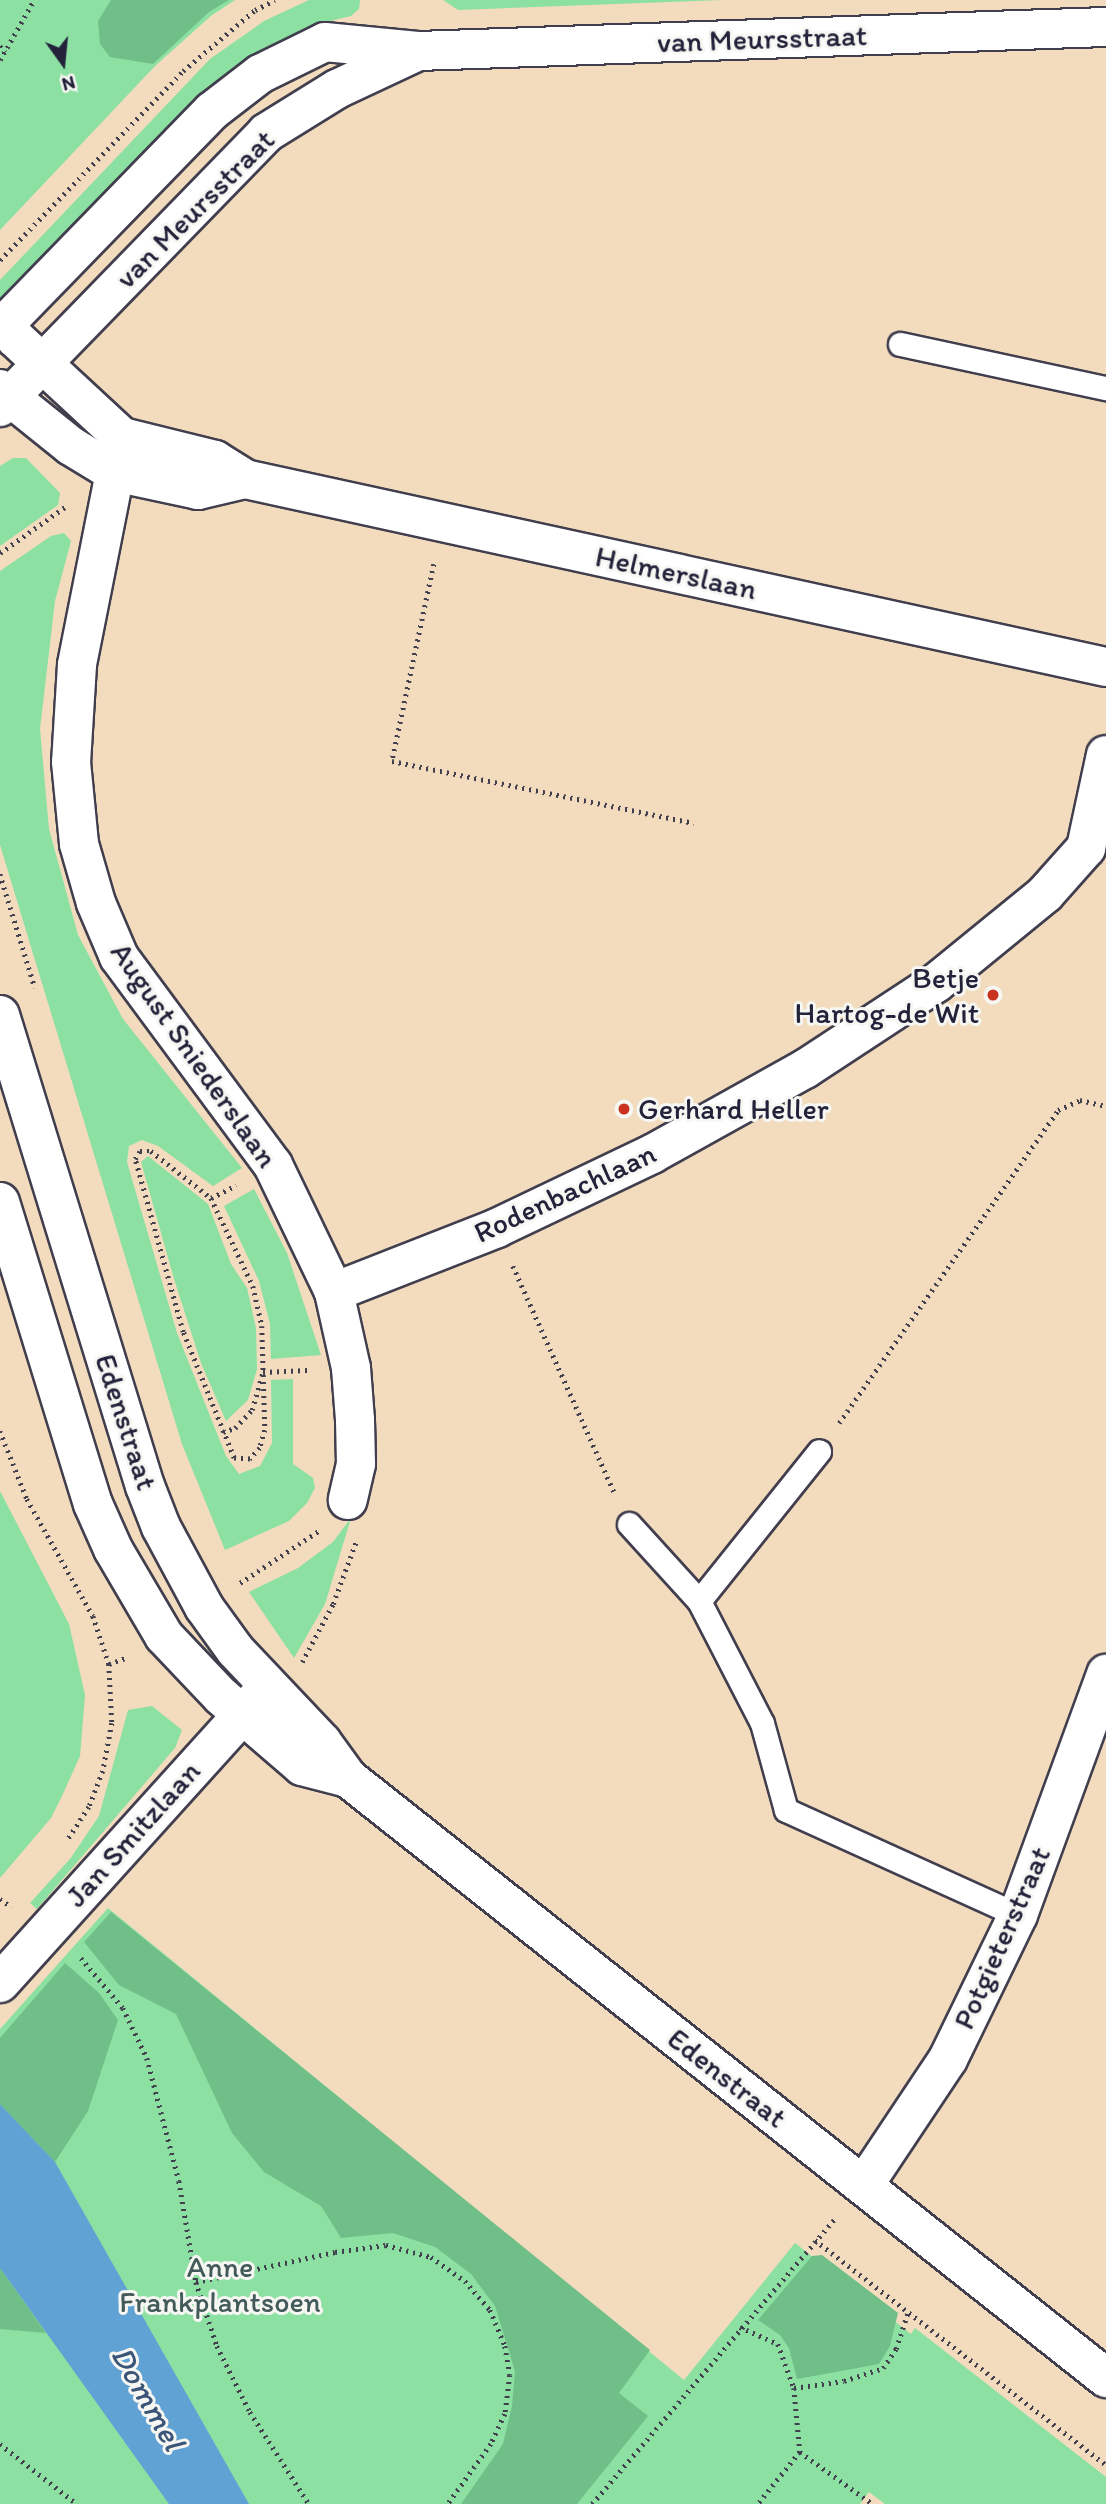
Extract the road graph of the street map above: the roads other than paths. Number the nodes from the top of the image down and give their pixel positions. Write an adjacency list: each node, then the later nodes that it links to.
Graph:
1 (1106, 27): 2 (street, van Meursstraat)
2 (418, 51): 3 (street, van Meursstraat); 5 (street, van Meursstraat)
3 (4, 325): 5 (street, Helmerslaan)
4 (900, 344): 6 (lane)
5 (41, 364): 7 (street, van Meursstraat); 8 (street, Helmerslaan)
6 (1106, 388)
7 (3, 397): 8 (street, Helmerslaan)
8 (118, 454): 9 (street, Helmerslaan); 14 (street, August Sniederslaan)
9 (1106, 667)
10 (1106, 755): 11 (street, Rodenbachlaan)
11 (1096, 850): 14 (street, Rodenbachlaan)
12 (0, 1015): 20 (street, Edenstraat)
13 (0, 1202): 21 (street, Edenstraat)
14 (334, 1292): 16 (street, August Sniederslaan)
15 (819, 1451): 18 (lane)
16 (348, 1500)
17 (629, 1524): 18 (lane)
18 (699, 1601): 23 (lane)
19 (1106, 1674): 23 (street, Potgieterstraat)
20 (268, 1687): 21 (street, Jan Smitzlaan); 22 (street, Edenstraat)
21 (241, 1713): 22 (street, Edenstraat); 24 (street, Jan Smitzlaan)
22 (348, 1778): 25 (street, Edenstraat)
23 (1018, 1915): 25 (street, Potgieterstraat)
24 (0, 1983)
25 (864, 2185): 26 (street, Edenstraat)
26 (1106, 2378)

